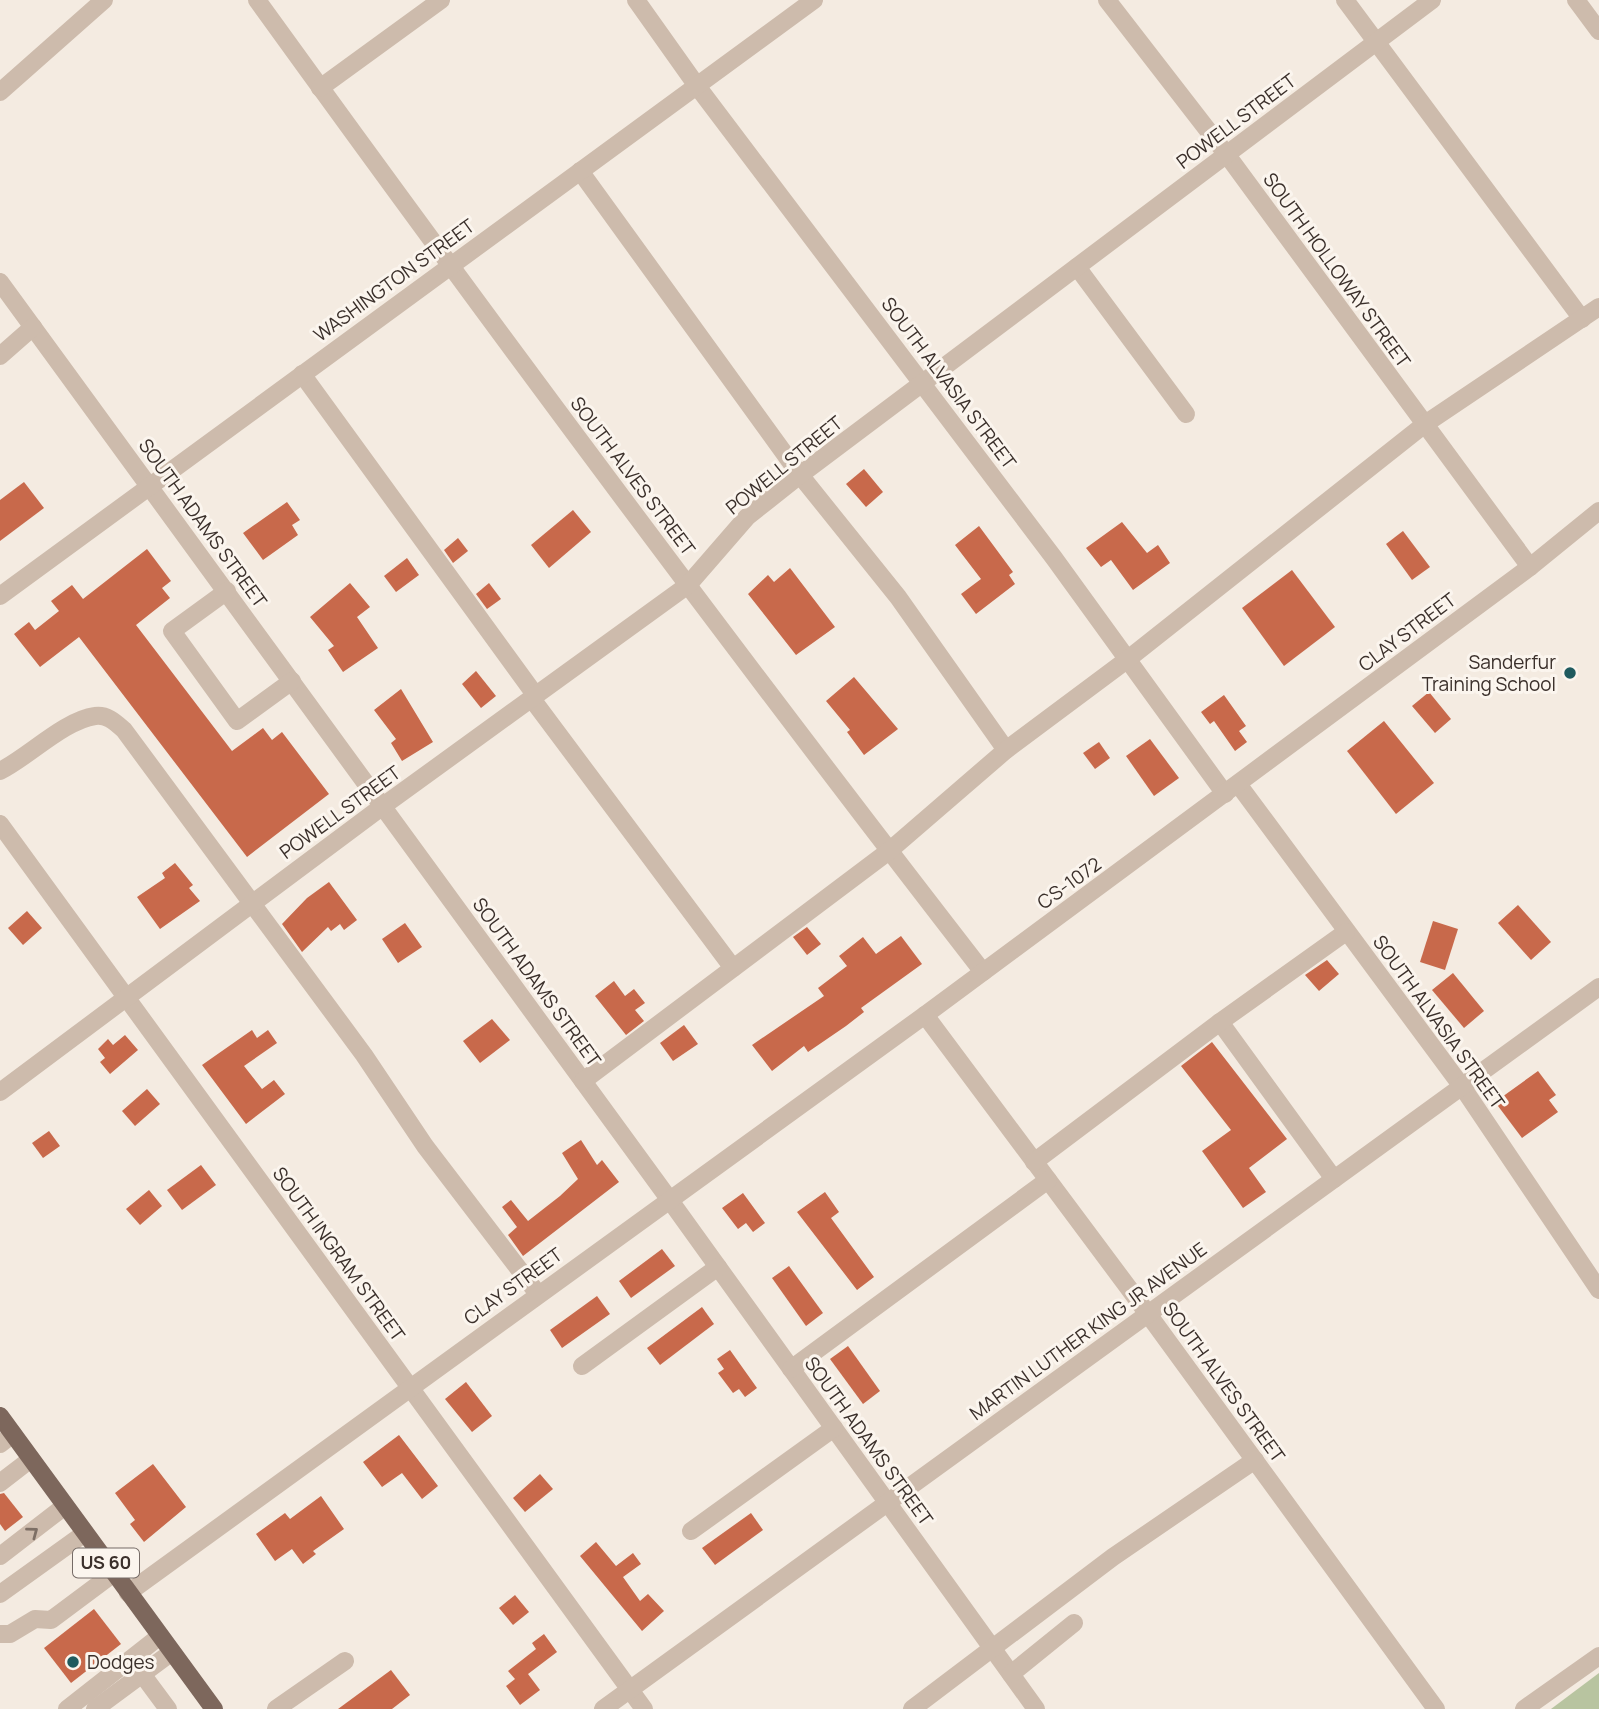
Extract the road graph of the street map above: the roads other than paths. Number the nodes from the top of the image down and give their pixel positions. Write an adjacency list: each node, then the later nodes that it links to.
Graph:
1 (104, 0): 14 (street)
2 (257, 0): 13 (street, SOUTH ALVES STREET)
3 (441, 0): 13 (street)
4 (636, 0): 12 (street, SOUTH ALVASIA STREET)
5 (814, 0): 12 (street, WASHINGTON STREET)
6 (1107, 0): 15 (street, SOUTH HOLLOWAY STREET)
7 (1345, 0): 11 (street)
8 (1432, 0): 11 (street, POWELL STREET)
9 (1576, 0): 10 (street)
10 (1599, 31)
11 (1376, 42): 15 (street, POWELL STREET); 21 (street)
12 (697, 86): 16 (street, WASHINGTON STREET); 25 (street, SOUTH ALVASIA STREET)
13 (320, 88): 17 (street, SOUTH ALVES STREET)
14 (0, 92)
15 (1227, 155): 18 (street, POWELL STREET); 27 (street, SOUTH HOLLOWAY STREET)
16 (580, 171): 17 (street, WASHINGTON STREET); 28 (street)
17 (449, 265): 24 (street, WASHINGTON STREET); 32 (street, SOUTH ALVES STREET)
18 (1077, 267): 25 (street, POWELL STREET); 26 (street)
19 (0, 282): 22 (street, SOUTH ADAMS STREET)
20 (1599, 307): 21 (street)
21 (1582, 319): 27 (street)
22 (33, 327): 23 (street); 29 (street, SOUTH ADAMS STREET)
23 (0, 356)
24 (302, 374): 29 (street, WASHINGTON STREET); 37 (street)
25 (924, 383): 28 (street, POWELL STREET); 35 (street, SOUTH ALVASIA STREET)
26 (1186, 414)
27 (1425, 424): 31 (street, SOUTH HOLLOWAY STREET); 35 (street)
28 (800, 475): 32 (street, POWELL STREET); 38 (street)
29 (150, 485): 33 (street, SOUTH ADAMS STREET); 34 (street, WASHINGTON STREET)
30 (1599, 511): 31 (street, CLAY STREET)
31 (1530, 567): 40 (street, CLAY STREET)
32 (688, 585): 37 (street, POWELL STREET); 43 (street, SOUTH ALVES STREET)
33 (227, 591): 36 (street, SOUTH ADAMS STREET); 36 (street)
34 (0, 596)
35 (1128, 659): 38 (street); 40 (street, SOUTH ALVASIA STREET)
36 (292, 681): 41 (street, SOUTH ADAMS STREET)
37 (534, 698): 41 (street, POWELL STREET); 46 (street)
38 (1006, 750): 43 (street)
39 (0, 771): 44 (street)
40 (1232, 789): 45 (street, SOUTH ALVASIA STREET); 47 (street, CS-1072)
41 (383, 806): 44 (street, POWELL STREET); 52 (street, SOUTH ADAMS STREET)
42 (0, 824): 49 (street, SOUTH INGRAM STREET)
43 (889, 851): 46 (street); 47 (street, SOUTH ALVES STREET)
44 (253, 903): 49 (street, POWELL STREET); 61 (street)
45 (1346, 932): 51 (street); 53 (street, SOUTH ALVASIA STREET)
46 (733, 968): 52 (street)
47 (983, 972): 50 (street, CS-1072)
48 (1599, 987): 53 (street, MARTIN LUTHER KING JR AVENUE)
49 (127, 996): 54 (street, POWELL STREET); 65 (street, SOUTH INGRAM STREET)
50 (925, 1015): 55 (street, SOUTH ALVES STREET); 58 (street, CLAY STREET)
51 (1220, 1022): 55 (street); 56 (street)
52 (583, 1081): 58 (street, SOUTH ADAMS STREET)
53 (1463, 1088): 56 (street, MARTIN LUTHER KING JR AVENUE); 60 (street, SOUTH ALVASIA STREET)
54 (0, 1092)
55 (1034, 1162): 57 (street, SOUTH ALVES STREET)
56 (1334, 1179): 62 (street, MARTIN LUTHER KING JR AVENUE)
57 (1048, 1180): 62 (street, SOUTH ALVES STREET); 64 (street)
58 (669, 1199): 59 (street, SOUTH ADAMS STREET); 61 (street, CLAY STREET)
59 (718, 1268): 63 (street); 64 (street, SOUTH ADAMS STREET)
60 (1599, 1290)
61 (538, 1294): 65 (street, CLAY STREET)
62 (1148, 1314): 70 (street, SOUTH ALVES STREET); 72 (street, MARTIN LUTHER KING JR AVENUE)
63 (582, 1366)
64 (791, 1369): 67 (street, SOUTH ADAMS STREET)
65 (409, 1387): 79 (street, CLAY STREET); 89 (street, SOUTH INGRAM STREET)
66 (0, 1416): 68 (main road, US 60)
67 (834, 1428): 72 (street, SOUTH ADAMS STREET); 74 (street)
68 (6, 1439): 69 (main road, US 60)
69 (31, 1459): 71 (street); 73 (main road, US 60)
70 (1255, 1460): 83 (street); 99 (street, SOUTH ALVES STREET)
71 (0, 1483)
72 (887, 1502): 83 (street, SOUTH ADAMS STREET); 89 (street, MARTIN LUTHER KING JR AVENUE)
73 (65, 1506): 75 (main road, US 60); 76 (street, one-way to 73)
74 (691, 1531)
75 (85, 1533): 77 (main road, US 60); 78 (street)
76 (0, 1556)
77 (114, 1573): 79 (main road, US 60); 81 (street)
78 (4, 1584)
79 (128, 1593): 82 (main road, US 60)
80 (1074, 1623): 88 (street)
81 (0, 1634)
82 (160, 1636): 84 (main road, US 60); 90 (street)
83 (993, 1649): 88 (street, SOUTH ADAMS STREET); 97 (street)
84 (172, 1653): 87 (street); 93 (main road, US 60)
85 (1599, 1656): 100 (street)
86 (345, 1661): 94 (street)
87 (142, 1674): 91 (street); 92 (street)
88 (1011, 1674): 98 (street, SOUTH ADAMS STREET)
89 (630, 1690): 95 (street, MARTIN LUTHER KING JR AVENUE); 96 (street, SOUTH INGRAM STREET)
90 (67, 1709)
91 (95, 1709)
92 (168, 1709)
93 (214, 1709)
94 (276, 1709)
95 (603, 1709)
96 (643, 1709)
97 (912, 1709)
98 (1036, 1709)
99 (1436, 1709)
100 (1524, 1709)

